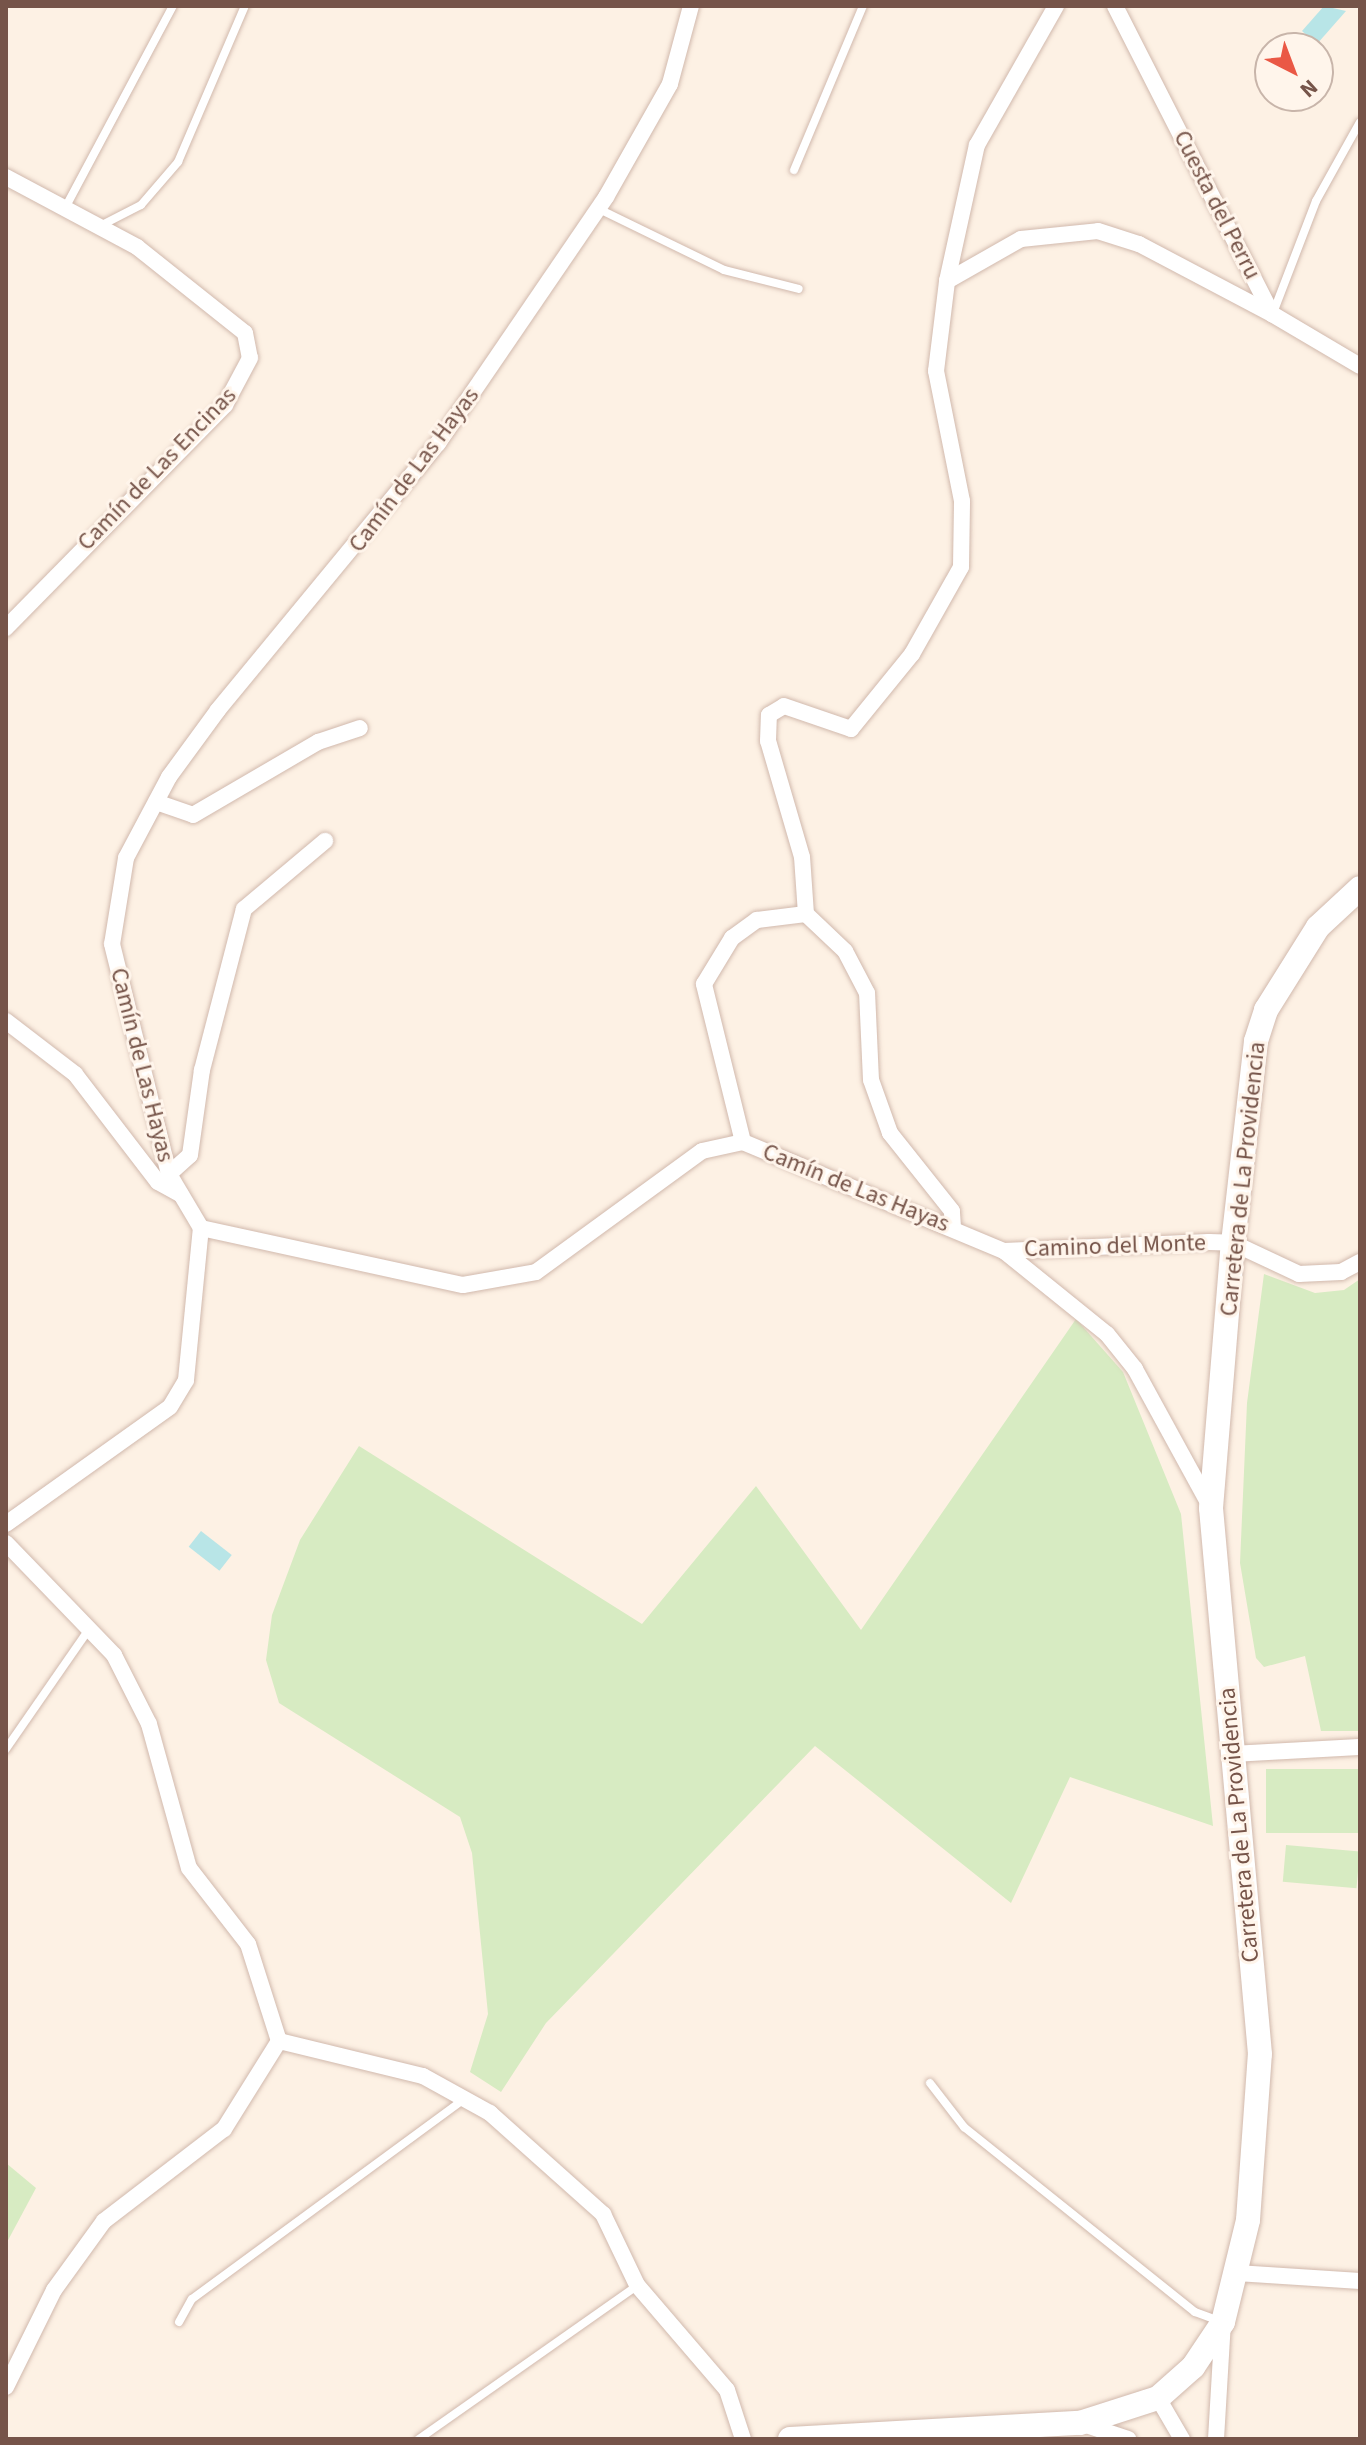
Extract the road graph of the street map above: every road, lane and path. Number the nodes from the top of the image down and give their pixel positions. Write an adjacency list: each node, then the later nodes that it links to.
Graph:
1 (173, 6): 11 (lane)
2 (245, 6): 12 (lane)
3 (691, 6): 10 (street, Camín de Las Hayas)
4 (863, 6): 8 (lane)
5 (1056, 6): 13 (street)
6 (1115, 6): 15 (street, Cuesta del Perru)
7 (1360, 122): 15 (lane)
8 (794, 170)
9 (6, 177): 11 (street, Camín de Las Encinas)
10 (598, 209): 14 (lane); 19 (street, Camín de Las Hayas)
11 (64, 211): 12 (street, Camín de Las Encinas)
12 (100, 226): 17 (street, Camín de Las Encinas)
13 (947, 281): 15 (street); 22 (street)
14 (799, 289)
15 (1272, 314): 16 (street)
16 (1360, 366)
17 (6, 628)
18 (360, 728): 19 (street)
19 (156, 802): 25 (street, Camín de Las Hayas)
20 (325, 841): 25 (street)
21 (1360, 888): 29 (street, Carretera de La Providencia)
22 (806, 914): 24 (street); 27 (street)
23 (6, 1021): 26 (street)
24 (743, 1142): 27 (street, Camín de Las Hayas); 28 (street, Camín de Las Hayas)
25 (169, 1174): 26 (street, Camín de Las Hayas)
26 (181, 1195): 28 (street, Camín de Las Hayas)
27 (953, 1227): 30 (street, Camín de Las Hayas)
28 (201, 1228): 33 (street)
29 (1233, 1243): 30 (street, Camino del Monte); 31 (street, Camino del Monte); 32 (street, Carretera de La Providencia)
30 (1004, 1251): 32 (street, Camín de Las Hayas)
31 (1360, 1262)
32 (1211, 1508): 38 (street, Carretera de La Providencia)
33 (6, 1524)
34 (6, 1543): 35 (street)
35 (89, 1628): 37 (lane); 39 (street)
36 (1360, 1747): 38 (street)
37 (6, 1749)
38 (1231, 1754): 42 (street, Carretera de La Providencia)
39 (279, 2041): 41 (street); 47 (street)
40 (930, 2083): 46 (lane)
41 (465, 2099): 44 (street); 45 (lane)
42 (1237, 2273): 43 (street); 46 (street, Carretera de La Providencia)
43 (1360, 2281)
44 (637, 2285): 50 (lane); 51 (street)
45 (179, 2322)
46 (1223, 2322): 48 (street, Carretera de La Providencia); 55 (street)
47 (6, 2387)
48 (1158, 2398): 49 (street, Carretera de La Providencia); 54 (street)
49 (1080, 2423): 52 (street, Carretera de La Providencia); 53 (street)
50 (419, 2439)
51 (743, 2439)
52 (790, 2439)
53 (1128, 2439)
54 (1182, 2439)
55 (1216, 2439)

